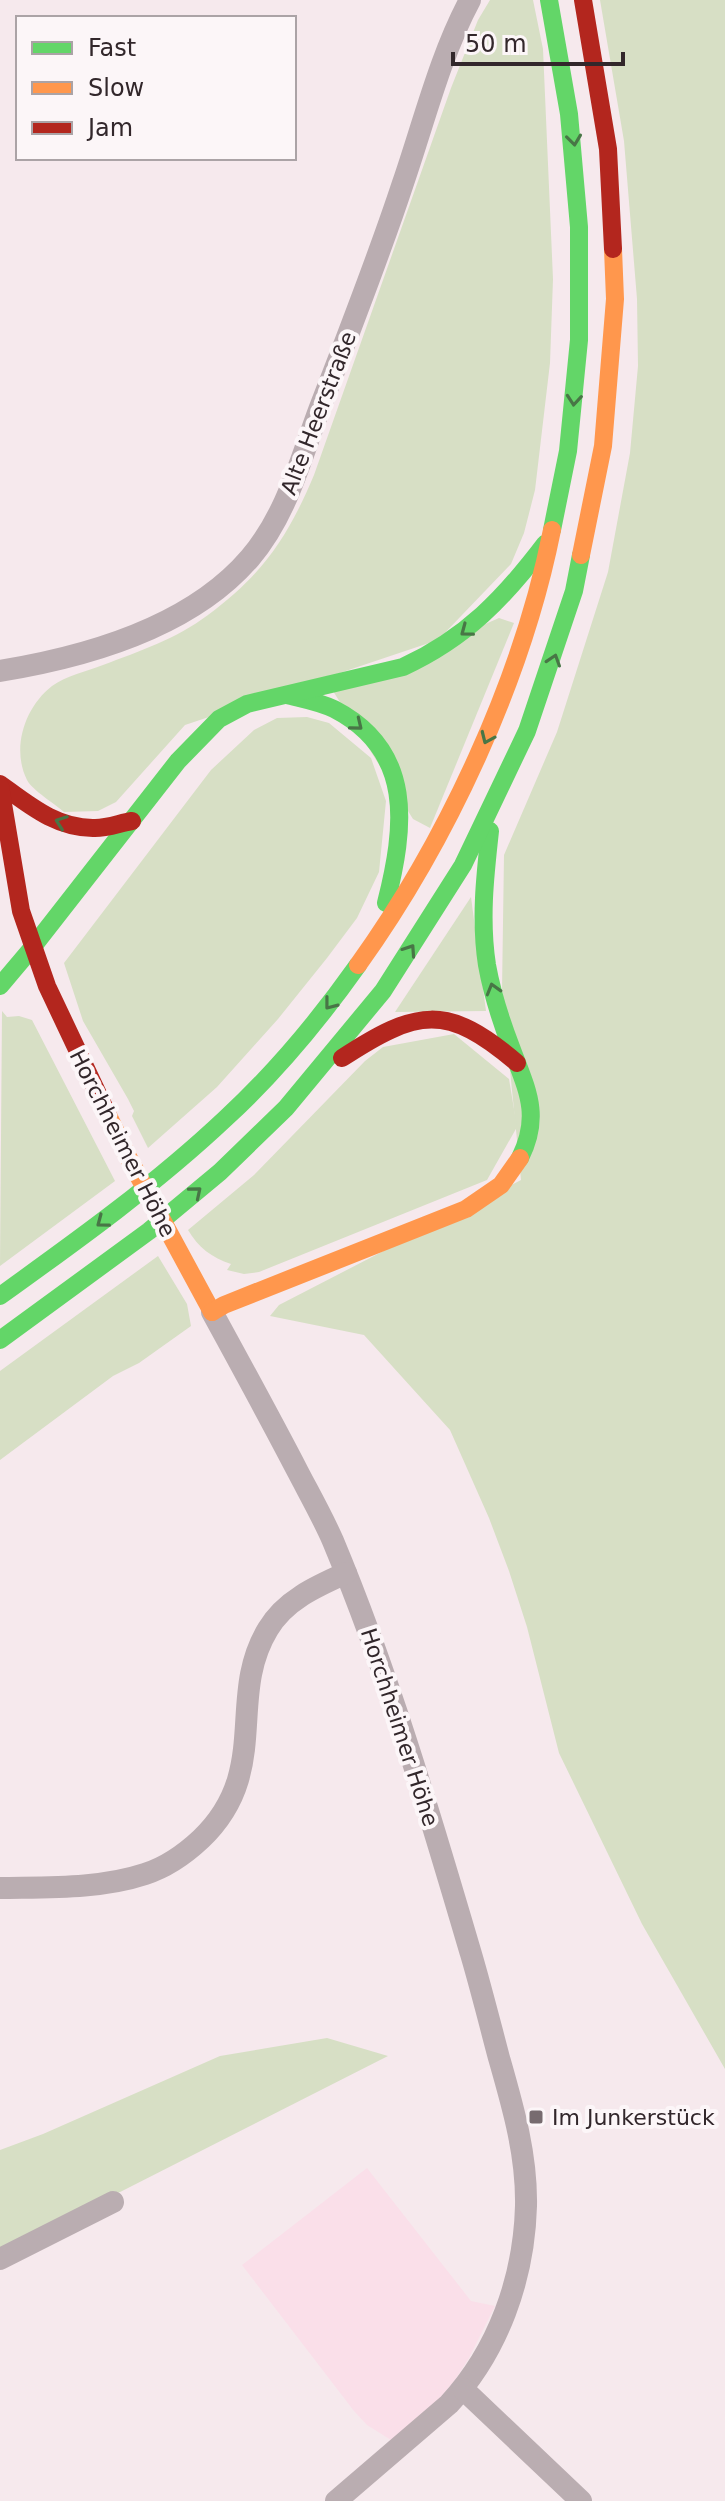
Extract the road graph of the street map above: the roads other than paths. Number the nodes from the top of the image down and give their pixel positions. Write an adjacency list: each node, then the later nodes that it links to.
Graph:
1 (470, 0): 5 (street, Alte Heerstraße)
2 (549, 0): 4 (main road, one-way to 4)
3 (583, 0): 8 (main road, one-way to 3)
4 (554, 531): 6 (main road, one-way to 6); 10 (main road, one-way to 10)
5 (0, 671)
6 (287, 695): 9 (main road); 10 (main road, one-way to 10)
7 (0, 785): 9 (main road, one-way to 7); 11 (main road)
8 (492, 812): 13 (main road, one-way to 8); 14 (main road, one-way to 8)
9 (132, 821): 11 (main road)
10 (376, 941): 15 (main road, one-way to 15)
11 (32, 948): 12 (main road); 16 (main road, Horchheimer Höhe)
12 (0, 986)
13 (517, 1063): 14 (main road); 16 (main road)
14 (312, 1079): 17 (main road, one-way to 14)
15 (0, 1296)
16 (212, 1312): 18 (street, Horchheimer Höhe)
17 (0, 1340)
18 (346, 1573): 19 (street); 22 (street, Horchheimer Höhe)
19 (0, 1888)
20 (113, 2202): 21 (street)
21 (0, 2259)
22 (463, 2389): 23 (street, Horchheimer Höhe); 24 (street)
23 (336, 2501)
24 (581, 2501)

